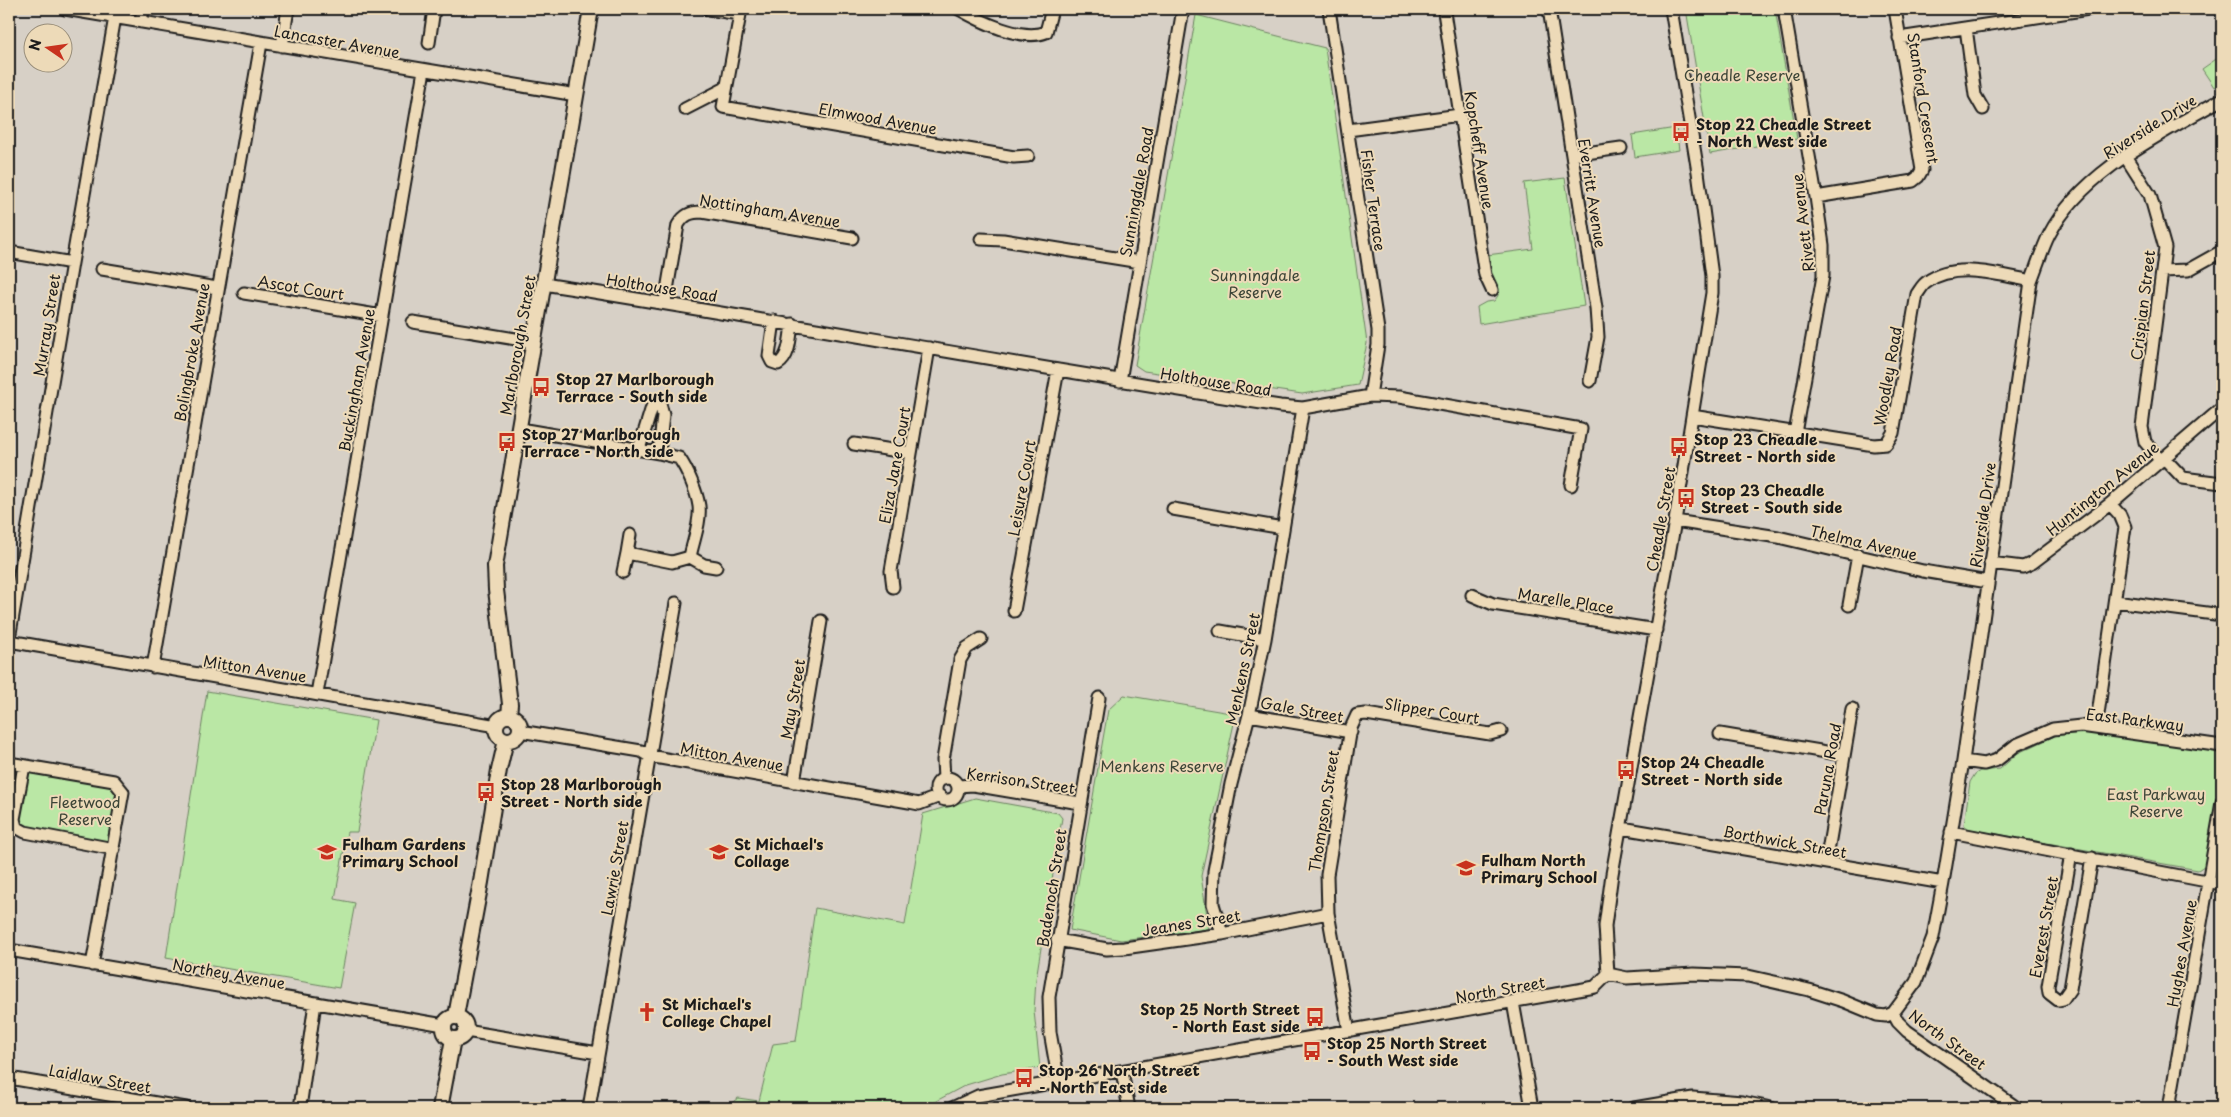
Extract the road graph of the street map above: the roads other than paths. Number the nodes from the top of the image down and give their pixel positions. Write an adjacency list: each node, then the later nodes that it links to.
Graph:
1 (65, 9): 18 (street, Lancaster Avenue)
2 (143, 9): 19 (street)
3 (288, 9): 24 (street)
4 (434, 9): 23 (street)
5 (591, 9): 27 (street, Marlborough Street)
6 (708, 9): 16 (street)
7 (959, 9): 8 (street)
8 (1052, 9)
9 (1183, 9): 42 (street, Sunningdale Road)
10 (1329, 9): 32 (street, Fisher Terrace)
11 (1549, 9): 34 (street, Everritt Avenue)
12 (1671, 9): 64 (street, Cheadle Street)
13 (1784, 9): 37 (street, Rivett Avenue)
14 (1895, 9): 21 (street, Stanford Crescent)
15 (2089, 9): 20 (street)
16 (740, 12): 26 (street)
17 (1444, 12): 31 (street, Kopcheff Avenue)
18 (115, 17): 19 (street, Lancaster Avenue); 43 (street, Murray Street)
19 (141, 22): 22 (street, Lancaster Avenue)
20 (1966, 28): 21 (street); 30 (street)
21 (1899, 38): 37 (street, Stanford Crescent)
22 (261, 43): 24 (street, Lancaster Avenue); 48 (street, Bolingbroke Avenue)
23 (429, 43)
24 (282, 46): 25 (street, Lancaster Avenue)
25 (424, 70): 27 (street, Lancaster Avenue); 52 (street, Buckingham Avenue)
26 (726, 88): 29 (street); 35 (street, Elmwood Avenue)
27 (576, 95): 47 (street, Marlborough Street)
28 (2222, 99): 36 (street, Riverside Drive)
29 (685, 109)
30 (1983, 109)
31 (1460, 114): 32 (street); 49 (street, Kopcheff Avenue)
32 (1348, 130): 61 (street, Fisher Terrace)
33 (1621, 148): 34 (street)
34 (1572, 155): 60 (street, Everritt Avenue)
35 (1028, 156)
36 (2125, 156): 45 (street, Crispian Street); 46 (street, Riverside Drive)
37 (1816, 197): 66 (street, Rivett Avenue)
38 (852, 238): 51 (street, Nottingham Avenue)
39 (981, 239): 42 (street)
40 (2222, 251): 45 (street)
41 (9, 252): 43 (street)
42 (1140, 262): 59 (street, Sunningdale Road)
43 (72, 264): 98 (street, Murray Street)
44 (102, 269): 48 (street)
45 (2162, 270): 71 (street, Crispian Street)
46 (2031, 281): 66 (street, Woodley Road); 82 (street, Riverside Drive)
47 (544, 284): 51 (street, Holthouse Road); 56 (street, Marlborough Street)
48 (217, 288): 99 (street, Bolingbroke Avenue)
49 (1492, 290)
50 (244, 293): 52 (street, Ascot Court)
51 (665, 302): 53 (street, Holthouse Road)
52 (382, 316): 100 (street, Buckingham Avenue)
53 (774, 321): 55 (street, Holthouse Road); 55 (street)
54 (413, 322): 56 (street)
55 (792, 324): 57 (street, Holthouse Road)
56 (534, 342): 65 (street, Marlborough Street)
57 (929, 348): 58 (street, Holthouse Road); 70 (street, Eliza Jane Court)
58 (1058, 370): 59 (street, Holthouse Road); 91 (street, Leisure Court)
59 (1120, 381): 62 (street, Holthouse Road)
60 (1590, 381)
61 (1370, 396): 62 (street, Holthouse Road); 73 (street, Holthouse Road)
62 (1303, 408): 77 (street, Menkens Street)
63 (2222, 408): 71 (street, Huntington Avenue)
64 (1692, 416): 66 (street, Woodley Road); 76 (street, Cheadle Street)
65 (520, 429): 68 (street); 105 (street, Marlborough Street)
66 (1795, 433)
67 (854, 444): 70 (street)
68 (639, 449): 69 (street); 69 (street)
69 (659, 453): 81 (street)
70 (911, 454): 86 (street, Eliza Jane Court)
71 (2162, 460): 72 (street, Crispian Street); 74 (street, Huntington Avenue)
72 (2222, 483)
73 (1572, 485)
74 (2110, 504): 82 (street, Huntington Avenue); 88 (street)
75 (1173, 509): 77 (street)
76 (1675, 521): 80 (street, Thelma Avenue); 94 (street, Cheadle Street)
77 (1283, 528): 97 (street, Menkens Street)
78 (630, 535): 79 (street)
79 (627, 553): 81 (street); 84 (street)
80 (1858, 556): 85 (street, Thelma Avenue); 90 (street)
81 (690, 557): 83 (street)
82 (1990, 562): 85 (street, Riverside Drive)
83 (716, 567)
84 (623, 572)
85 (1988, 582): 116 (street, Riverside Drive)
86 (893, 587)
87 (1472, 595): 94 (street, Marelle Place)
88 (2115, 601): 92 (street); 107 (street)
89 (676, 603): 115 (street, Lawrie Street)
90 (1849, 605)
91 (1014, 611)
92 (2222, 615)
93 (821, 621): 120 (street, May Street)
94 (1656, 630): 125 (street, Cheadle Street)
95 (1220, 631): 97 (street)
96 (981, 639): 119 (street)
97 (1265, 639): 103 (street, Menkens Street)
98 (9, 640): 99 (street, Mitton Avenue)
99 (152, 667): 100 (street, Mitton Avenue)
100 (317, 694): 106 (street, Mitton Avenue)
101 (1099, 698): 124 (street, Badenoch Street)
102 (1852, 710): 114 (street, Paruna Road)
103 (1249, 715): 110 (street, Gale Street); 135 (street, Menkens Street)
104 (1357, 715): 109 (street, Slipper Court); 110 (street, Thompson Street)
105 (509, 716): 106 (street); 108 (street)
106 (496, 726): 112 (street)
107 (2096, 728): 113 (street, East Parkway); 116 (street, East Parkway)
108 (520, 731): 112 (street); 115 (street, Mitton Avenue)
109 (1501, 731)
110 (1350, 732): 134 (street, Thompson Street)
111 (1720, 734): 114 (street)
112 (506, 740): 143 (street)
113 (2222, 746)
114 (1844, 755): 130 (street, Paruna Road)
115 (649, 756): 120 (street, Mitton Avenue); 148 (street, Lawrie Street)
116 (1963, 761): 126 (street, Riverside Drive)
117 (9, 763): 118 (street)
118 (24, 766): 127 (street); 127 (street)
119 (944, 779): 121 (street); 122 (street)
120 (794, 782): 122 (street, Mitton Avenue)
121 (958, 786): 122 (street); 124 (street, Kerrison Street)
122 (940, 796)
123 (2222, 802): 132 (street, Hughes Avenue)
124 (1080, 804): 136 (street, Badenoch Street)
125 (1622, 828): 130 (street, Borthwick Street); 139 (street, Cheadle Street)
126 (1951, 832): 128 (street); 131 (street, Riverside Drive)
127 (114, 849): 138 (street)
128 (2071, 854): 129 (street); 129 (street, Everest Street)
129 (2092, 858): 132 (street)
130 (1826, 863): 131 (street, Borthwick Street)
131 (1943, 882): 142 (street, Riverside Drive)
132 (2209, 882): 133 (street); 163 (street, Hughes Avenue)
133 (2222, 884)
134 (1328, 913): 135 (street, Jeanes Street); 146 (street, Thompson Street)
135 (1222, 934): 136 (street, Jeanes Street)
136 (1057, 940): 151 (street, Badenoch Street)
137 (9, 950): 138 (street, Northey Avenue)
138 (92, 965): 141 (street, Northey Avenue)
139 (1608, 974): 140 (street, North Street); 142 (street, North Street)
140 (1513, 1002): 146 (street, North Street); 160 (street)
141 (315, 1003): 144 (street, Northey Avenue); 155 (street)
142 (1893, 1013): 153 (street, North Street)
143 (456, 1016): 144 (street); 145 (street)
144 (444, 1025): 147 (street)
145 (466, 1031): 147 (street); 148 (street)
146 (1348, 1031): 149 (street, North Street)
147 (453, 1039): 156 (street)
148 (598, 1052): 157 (street, Lawrie Street)
149 (1122, 1072): 151 (street, North Street); 159 (street)
150 (9, 1078): 154 (street, Laidlaw Street)
151 (1059, 1083): 158 (street, North Street)
152 (1646, 1107): 161 (street); 162 (street)
153 (2012, 1107)
154 (186, 1108)
155 (300, 1108)
156 (440, 1108)
157 (589, 1108)
158 (952, 1108)
159 (1129, 1108)
160 (1532, 1108)
161 (1634, 1108)
162 (1771, 1108)
163 (2169, 1108)

